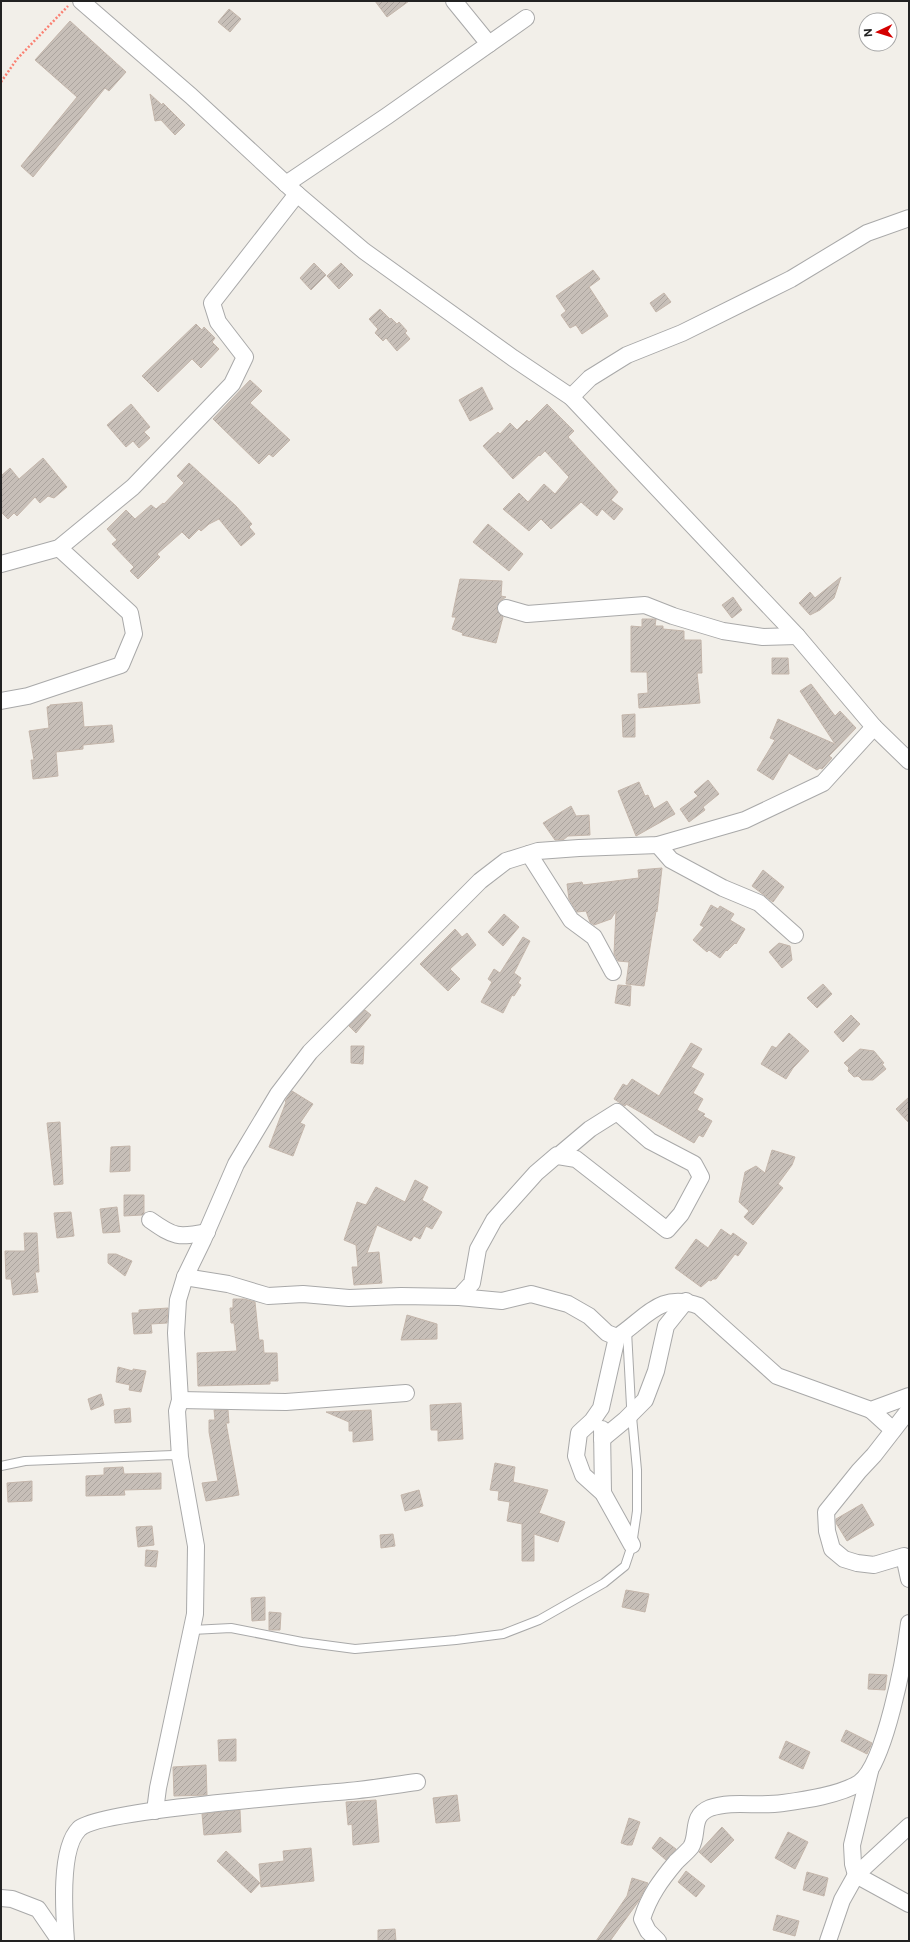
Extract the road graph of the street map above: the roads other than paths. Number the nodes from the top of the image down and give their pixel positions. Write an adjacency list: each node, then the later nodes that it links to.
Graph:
1 (81, 1): 5 (street)
2 (454, 1): 4 (street)
3 (526, 18): 4 (street)
4 (488, 44): 5 (street)
5 (291, 189): 7 (street); 8 (street)
6 (909, 218): 7 (street)
7 (571, 397): 11 (street)
8 (59, 548): 9 (street); 12 (street)
9 (1, 564)
10 (506, 608): 11 (street)
11 (797, 636): 13 (street)
12 (1, 701)
13 (874, 727): 14 (street); 15 (street)
14 (909, 761)
15 (658, 846): 16 (street); 17 (street)
16 (529, 854): 18 (street); 21 (street)
17 (795, 935)
18 (613, 972)
19 (558, 1156): 19 (street); 23 (street)
20 (150, 1220): 21 (street)
21 (207, 1232): 22 (street)
22 (185, 1277): 23 (street); 28 (street)
23 (459, 1297): 25 (street)
24 (686, 1301): 25 (street); 30 (street); 32 (street)
25 (622, 1334): 29 (street); 32 (lane)
26 (406, 1393): 28 (street)
27 (909, 1396): 30 (street)
28 (180, 1400): 35 (street)
29 (601, 1408): 34 (street); 37 (street)
30 (871, 1410): 33 (street)
31 (909, 1410): 33 (street)
32 (632, 1414): 34 (street); 38 (lane)
33 (893, 1430): 39 (street)
34 (602, 1439): 37 (street)
35 (180, 1457): 36 (lane); 41 (street)
36 (1, 1466)
37 (603, 1493): 38 (street)
38 (632, 1545): 41 (lane)
39 (909, 1578)
40 (909, 1623): 42 (street)
41 (192, 1630): 44 (street)
42 (870, 1771): 46 (street); 51 (street)
43 (417, 1782): 44 (street)
44 (155, 1811): 50 (street)
45 (909, 1826): 46 (street)
46 (856, 1875): 48 (street); 52 (street)
47 (1, 1898): 49 (street)
48 (909, 1904)
49 (60, 1941)
50 (66, 1941)
51 (658, 1941)
52 (828, 1941)

